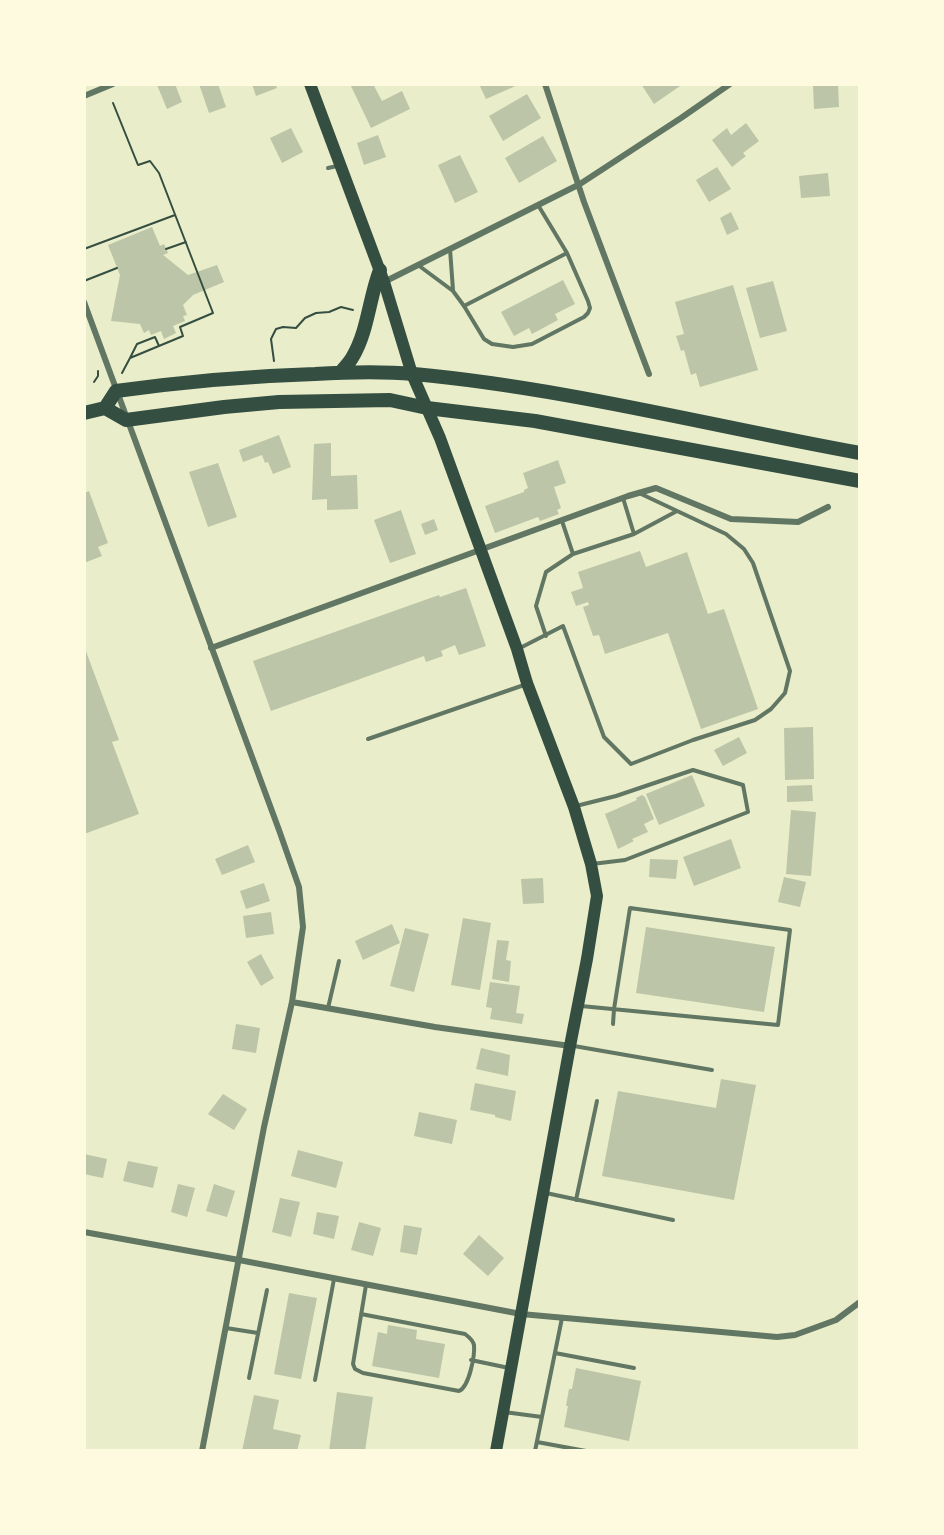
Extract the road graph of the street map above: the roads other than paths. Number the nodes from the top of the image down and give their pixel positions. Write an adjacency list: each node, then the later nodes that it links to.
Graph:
1 (113, 84): 5 (street)
2 (310, 84): 11 (main road)
3 (545, 84): 6 (street)
4 (730, 84): 6 (street)
5 (84, 96)
6 (580, 184): 7 (street); 17 (street)
7 (538, 205): 8 (street); 9 (lane)
8 (450, 249): 10 (street); 12 (lane)
9 (567, 253): 14 (lane); 14 (lane)
10 (418, 265): 11 (street); 12 (lane)
11 (382, 276): 15 (highway); 16 (main road)
12 (453, 291): 14 (lane)
13 (84, 302): 18 (street)
14 (464, 306)
15 (340, 373): 16 (highway); 18 (highway)
16 (412, 374): 20 (main road); 23 (highway)
17 (649, 374)
18 (116, 391): 19 (highway); 22 (street)
19 (105, 408): 21 (highway); 22 (highway)
20 (427, 408): 22 (highway); 24 (highway); 31 (main road)
21 (84, 413)
22 (126, 420): 34 (street)
23 (860, 453)
24 (860, 481)
25 (639, 493): 26 (street); 27 (street); 28 (lane)
26 (623, 498): 29 (street); 30 (lane)
27 (828, 507)
28 (678, 510): 30 (lane); 33 (lane)
29 (562, 521): 31 (street); 32 (lane)
30 (634, 534): 32 (lane)
31 (480, 551): 34 (street); 35 (main road)
32 (573, 554): 33 (lane)
33 (546, 636): 35 (lane)
34 (211, 648): 41 (street)
35 (517, 649): 36 (main road)
36 (527, 683): 37 (lane); 38 (main road)
37 (368, 739)
38 (574, 807): 39 (main road); 39 (lane)
39 (591, 864): 42 (main road)
40 (339, 961): 43 (lane)
41 (292, 1002): 43 (street); 53 (street)
42 (578, 1005): 44 (lane); 46 (main road)
43 (328, 1009): 46 (street)
44 (614, 1009): 44 (lane); 45 (lane)
45 (613, 1024)
46 (570, 1046): 47 (lane); 49 (main road)
47 (712, 1070)
48 (597, 1101): 50 (lane)
49 (543, 1193): 50 (lane); 59 (main road)
50 (576, 1200): 51 (lane)
51 (673, 1220)
52 (84, 1232): 53 (street)
53 (239, 1260): 54 (street); 61 (street)
54 (334, 1278): 55 (street); 68 (lane)
55 (366, 1284): 58 (lane); 59 (street)
56 (267, 1290): 62 (lane)
57 (860, 1302): 60 (street)
58 (361, 1314): 64 (lane); 64 (lane)
59 (521, 1314): 60 (street); 65 (main road)
60 (562, 1318): 63 (lane)
61 (226, 1328): 62 (lane); 72 (street)
62 (258, 1333): 67 (lane)
63 (555, 1353): 66 (lane); 70 (lane)
64 (471, 1360): 65 (lane)
65 (511, 1368): 69 (main road)
66 (634, 1368)
67 (249, 1378)
68 (315, 1380)
69 (504, 1412): 70 (lane); 73 (main road)
70 (542, 1417): 71 (lane)
71 (537, 1442): 74 (lane); 75 (lane)
72 (202, 1451)
73 (496, 1451)
74 (536, 1451)
75 (586, 1451)

